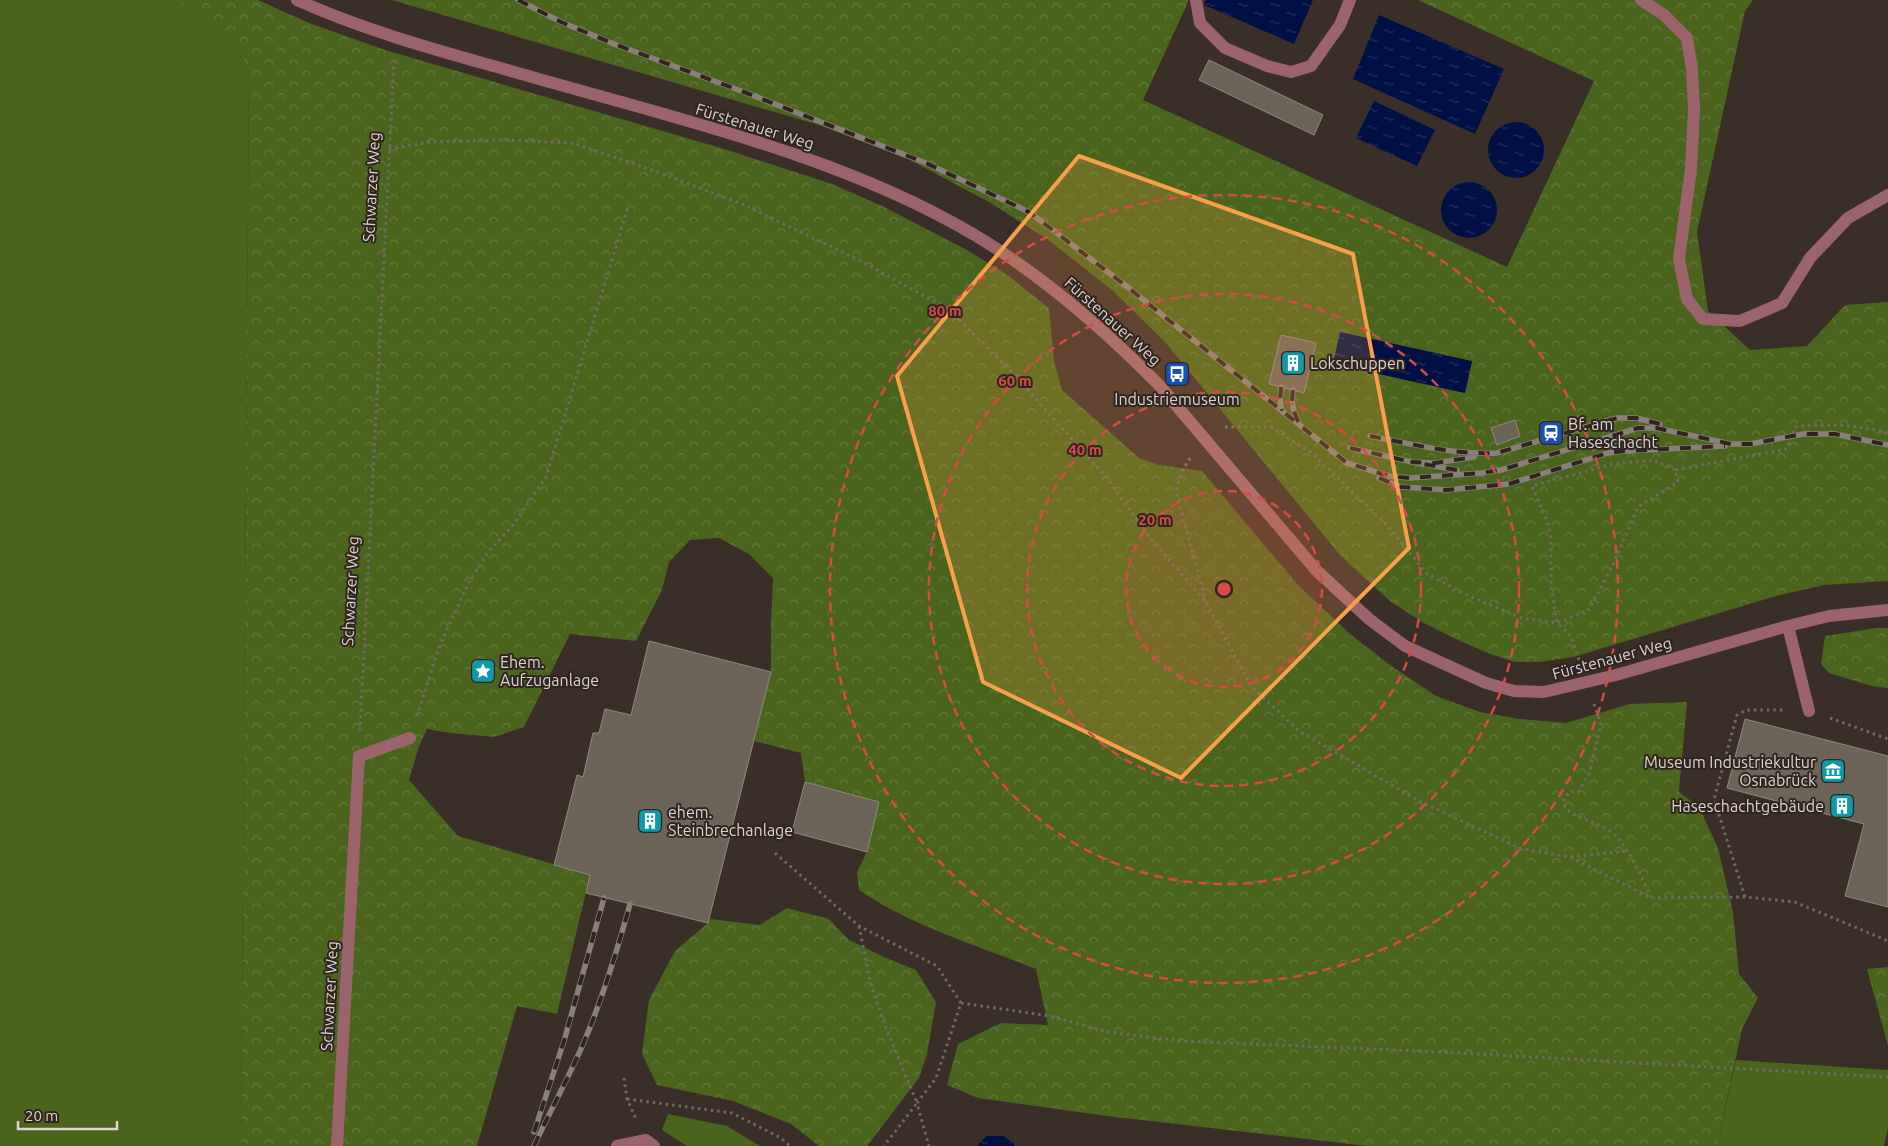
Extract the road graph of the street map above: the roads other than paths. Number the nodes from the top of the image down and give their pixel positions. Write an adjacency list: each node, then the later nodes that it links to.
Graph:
1 (297, 0): 7 (street, Fürstenauer Weg)
2 (1196, 0): 3 (street)
3 (1350, 0)
4 (1641, 0): 5 (street)
5 (1888, 195)
6 (1888, 610): 7 (street, Fürstenauer Weg)
7 (1788, 626): 8 (street)
8 (1809, 711)
9 (410, 738): 11 (street, Schwarzer Weg)
10 (650, 1143): 12 (street)
11 (337, 1146)
12 (617, 1146)

